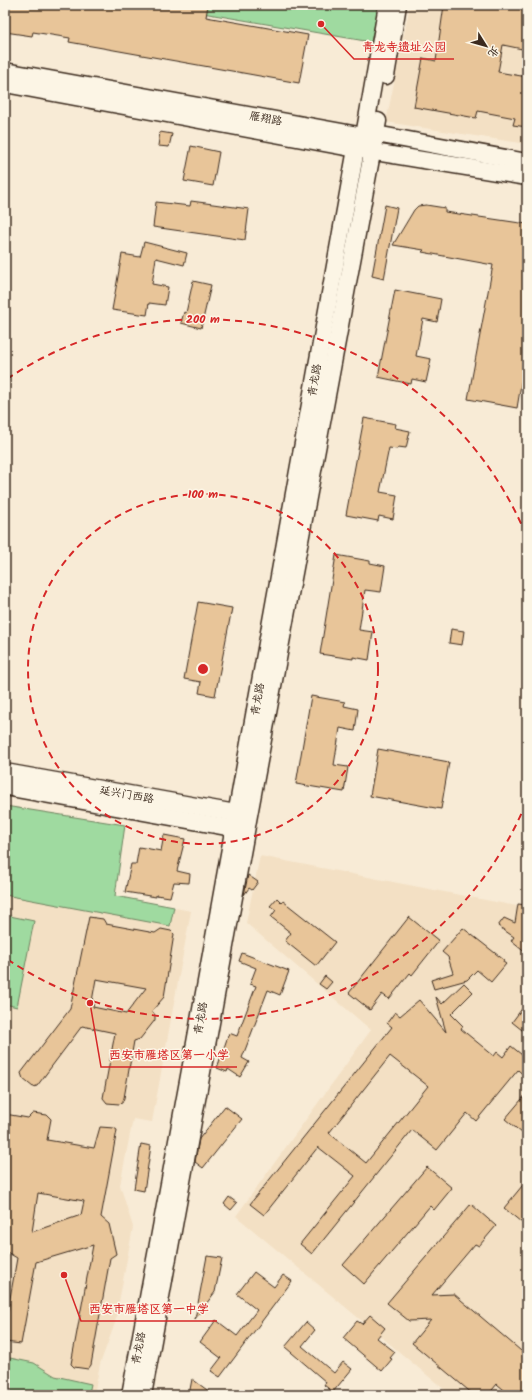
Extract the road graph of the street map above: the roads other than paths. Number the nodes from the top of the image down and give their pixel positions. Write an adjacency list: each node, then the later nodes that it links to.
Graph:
1 (387, 5): 5 (street, 青龙路)
2 (398, 5): 5 (street, 青龙路)
3 (5, 72): 5 (street, 雁翔路)
4 (5, 84): 5 (street, 雁翔路)
5 (367, 142): 6 (street, 雁翔路); 7 (street, 雁翔路); 10 (street, 青龙路)
6 (527, 162)
7 (527, 177)
8 (5, 772): 10 (street, 延兴门西路)
9 (5, 787): 10 (street, 延兴门西路)
10 (241, 822): 11 (street, 青龙路); 12 (street, 青龙路)
11 (130, 1395)
12 (144, 1395)

